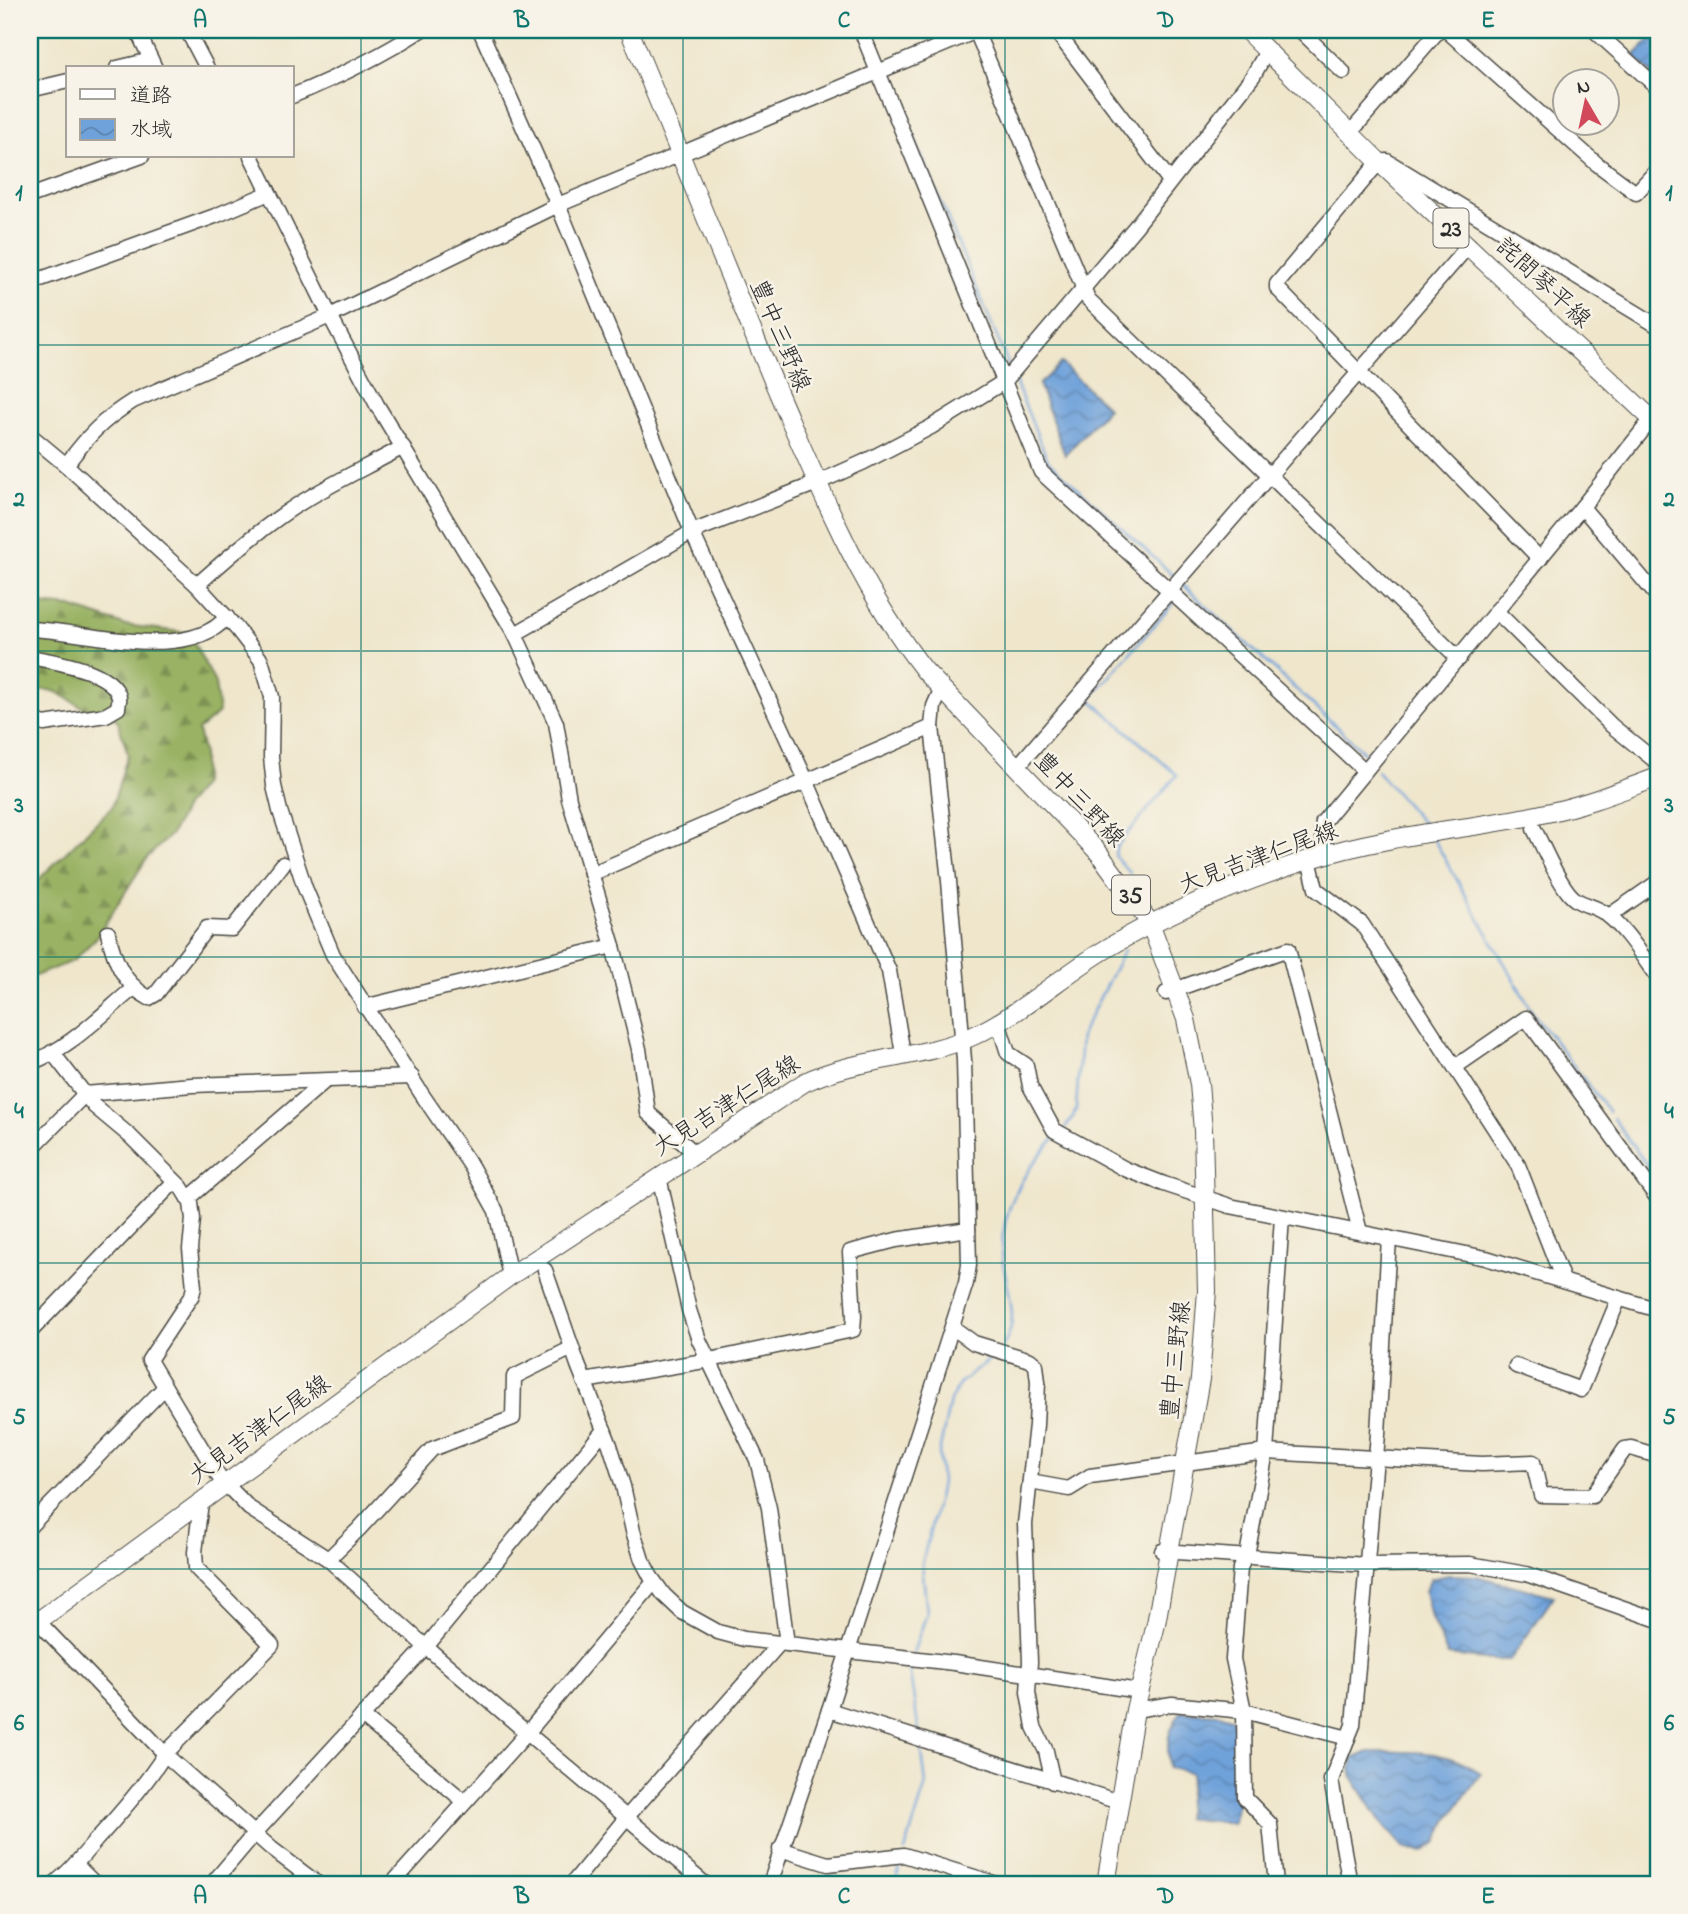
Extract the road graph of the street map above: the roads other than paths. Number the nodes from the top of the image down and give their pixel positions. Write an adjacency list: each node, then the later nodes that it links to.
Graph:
1 (138, 30): 15 (street)
2 (187, 30): 17 (street)
3 (421, 30): 23 (street)
4 (480, 30): 33 (street)
5 (629, 30): 25 (main road, 豊中三野線 / 35)
6 (861, 30): 18 (street)
7 (977, 30): 18 (street); 36 (street)
8 (1055, 30): 30 (street)
9 (1300, 30): 19 (street)
10 (1439, 30): 24 (street)
11 (1446, 30): 29 (street)
12 (1594, 30): 21 (street)
13 (1252, 32): 14 (main road, 詫間琴平線 / 23)
14 (1267, 51): 24 (main road, 詫間琴平線 / 23); 30 (street)
15 (153, 64): 16 (street)
16 (135, 66)
17 (206, 66)
18 (878, 71): 25 (street); 40 (street)
19 (1343, 72)
20 (66, 81): 22 (street)
21 (1658, 88)
22 (30, 90)
23 (294, 95)
24 (1350, 133): 28 (main road, 詫間琴平線 / 23)
25 (681, 154): 33 (street); 46 (main road, 豊中三野線 / 35)
26 (136, 158): 32 (street)
27 (252, 158): 31 (street)
28 (1379, 162): 34 (main road, 詫間琴平線 / 23); 38 (street); 39 (street)
29 (1658, 169)
30 (1171, 181): 36 (street)
31 (269, 194): 35 (street); 37 (street)
32 (30, 196)
33 (558, 205): 37 (street); 48 (street)
34 (1469, 245): 39 (street); 41 (main road, 詫間琴平線 / 23)
35 (30, 283)
36 (1083, 290): 40 (street); 45 (street)
37 (330, 316): 43 (street); 44 (street)
38 (1658, 326)
39 (1359, 370): 45 (street); 49 (street)
40 (1005, 381): 46 (street); 51 (street)
41 (1656, 418): 47 (street)
42 (30, 435): 44 (street)
43 (403, 447): 50 (street); 56 (street)
44 (66, 465): 50 (street)
45 (1269, 475): 51 (street); 58 (street)
46 (817, 484): 48 (street); 59 (main road, 豊中三野線 / 35)
47 (1582, 507): 49 (street); 52 (street)
48 (692, 533): 56 (street); 66 (street)
49 (1540, 559): 53 (street)
50 (197, 585): 54 (street)
51 (1169, 589): 63 (street); 64 (street)
52 (1658, 597)
53 (1496, 611): 58 (street); 62 (street)
54 (227, 617): 55 (street); 79 (street)
55 (30, 629)
56 (515, 634): 70 (street)
57 (30, 657): 60 (street)
58 (1459, 659): 64 (street)
59 (942, 688): 61 (street); 63 (main road, 豊中三野線 / 35)
60 (30, 701)
61 (932, 727): 66 (street); 81 (street)
62 (1658, 763)
63 (1017, 767): 73 (main road, 豊中三野線 / 35)
64 (1365, 771): 68 (street)
65 (1658, 776): 68 (main road, 大見吉津仁尾線)
66 (806, 780): 70 (street); 83 (street)
67 (1534, 829): 72 (street)
68 (1318, 857): 73 (main road, 大見吉津仁尾線); 85 (street)
69 (283, 864): 77 (street)
70 (591, 874): 75 (street)
71 (1658, 882): 72 (street)
72 (1609, 916): 76 (street)
73 (1150, 923): 78 (main road, 豊中三野線 / 35); 80 (main road, 大見吉津仁尾線)
74 (108, 933): 77 (street)
75 (613, 946): 79 (street); 90 (street)
76 (1658, 978)
77 (135, 987): 82 (street)
78 (1171, 991): 94 (main road, 豊中三野線 / 35); 98 (street)
79 (364, 1007): 86 (street)
80 (998, 1022): 81 (main road, 大見吉津仁尾線); 94 (street)
81 (962, 1040): 83 (main road, 大見吉津仁尾線); 97 (street)
82 (52, 1052): 84 (street); 88 (street)
83 (903, 1054): 90 (main road, 大見吉津仁尾線)
84 (30, 1063)
85 (1455, 1067): 95 (street); 102 (street)
86 (411, 1077): 87 (street); 101 (street)
87 (325, 1081): 88 (street); 93 (street)
88 (85, 1094): 89 (street); 92 (street)
89 (30, 1150)
90 (696, 1154): 91 (main road, 大見吉津仁尾線)
91 (659, 1177): 101 (main road, 大見吉津仁尾線); 108 (street)
92 (174, 1182): 93 (street); 106 (street)
93 (188, 1199): 111 (street)
94 (1205, 1199): 96 (street); 116 (main road, 豊中三野線 / 35)
95 (1658, 1199)
96 (1282, 1217): 98 (street); 113 (street)
97 (968, 1229): 105 (street); 108 (street)
98 (1360, 1232): 99 (street)
99 (1389, 1238): 102 (street); 115 (street)
100 (545, 1270): 107 (street)
101 (510, 1276): 118 (main road, 大見吉津仁尾線)
102 (1563, 1280): 103 (street)
103 (1619, 1298): 104 (street); 109 (street)
104 (1658, 1310)
105 (952, 1327): 117 (street); 130 (street)
106 (30, 1332)
107 (572, 1349): 110 (street); 123 (street)
108 (710, 1360): 110 (street); 128 (street)
109 (1516, 1366)
110 (584, 1381): 112 (street)
111 (164, 1387): 118 (street); 120 (street)
112 (604, 1430): 125 (street); 129 (street)
113 (1266, 1452): 115 (street); 116 (street); 122 (street)
114 (1658, 1456): 115 (street)
115 (1375, 1458): 124 (street)
116 (1186, 1463): 117 (street); 121 (main road, 豊中三野線 / 35)
117 (1030, 1482): 131 (street)
118 (226, 1484): 119 (main road, 大見吉津仁尾線); 123 (street)
119 (201, 1502): 126 (main road, 大見吉津仁尾線); 139 (street)
120 (30, 1526)
121 (1166, 1551): 122 (street); 132 (main road, 豊中三野線 / 35)
122 (1245, 1557): 124 (street); 135 (street)
123 (328, 1559): 129 (street)
124 (1365, 1565): 127 (street); 138 (street)
125 (654, 1582): 128 (street); 137 (street)
126 (32, 1620): 139 (street)
127 (1658, 1620)
128 (784, 1643): 130 (street); 143 (street)
129 (426, 1647): 136 (street); 137 (street)
130 (847, 1650): 131 (street); 133 (street)
131 (1030, 1674): 132 (street); 140 (street)
132 (1139, 1691): 134 (main road, 豊中三野線 / 35)
133 (829, 1710): 140 (street); 145 (street)
134 (1135, 1710): 135 (street); 142 (main road, 豊中三野線 / 35)
135 (1244, 1711): 138 (street); 157 (street)
136 (362, 1716): 141 (street); 144 (street)
137 (528, 1732): 141 (street); 143 (street)
138 (1348, 1738): 158 (street)
139 (165, 1754): 144 (street); 146 (street)
140 (1053, 1782): 142 (street)
141 (465, 1802): 151 (street)
142 (1119, 1802): 156 (main road, 豊中三野線 / 35)
143 (626, 1818): 152 (street); 153 (street)
144 (255, 1833): 149 (street); 150 (street)
145 (780, 1849): 154 (street); 155 (street)
146 (75, 1864): 147 (street); 148 (street)
147 (54, 1884)
148 (95, 1884)
149 (212, 1884)
150 (318, 1884)
151 (392, 1884)
152 (572, 1884)
153 (705, 1884)
154 (770, 1884)
155 (997, 1884)
156 (1106, 1884)
157 (1276, 1884)
158 (1350, 1884)

